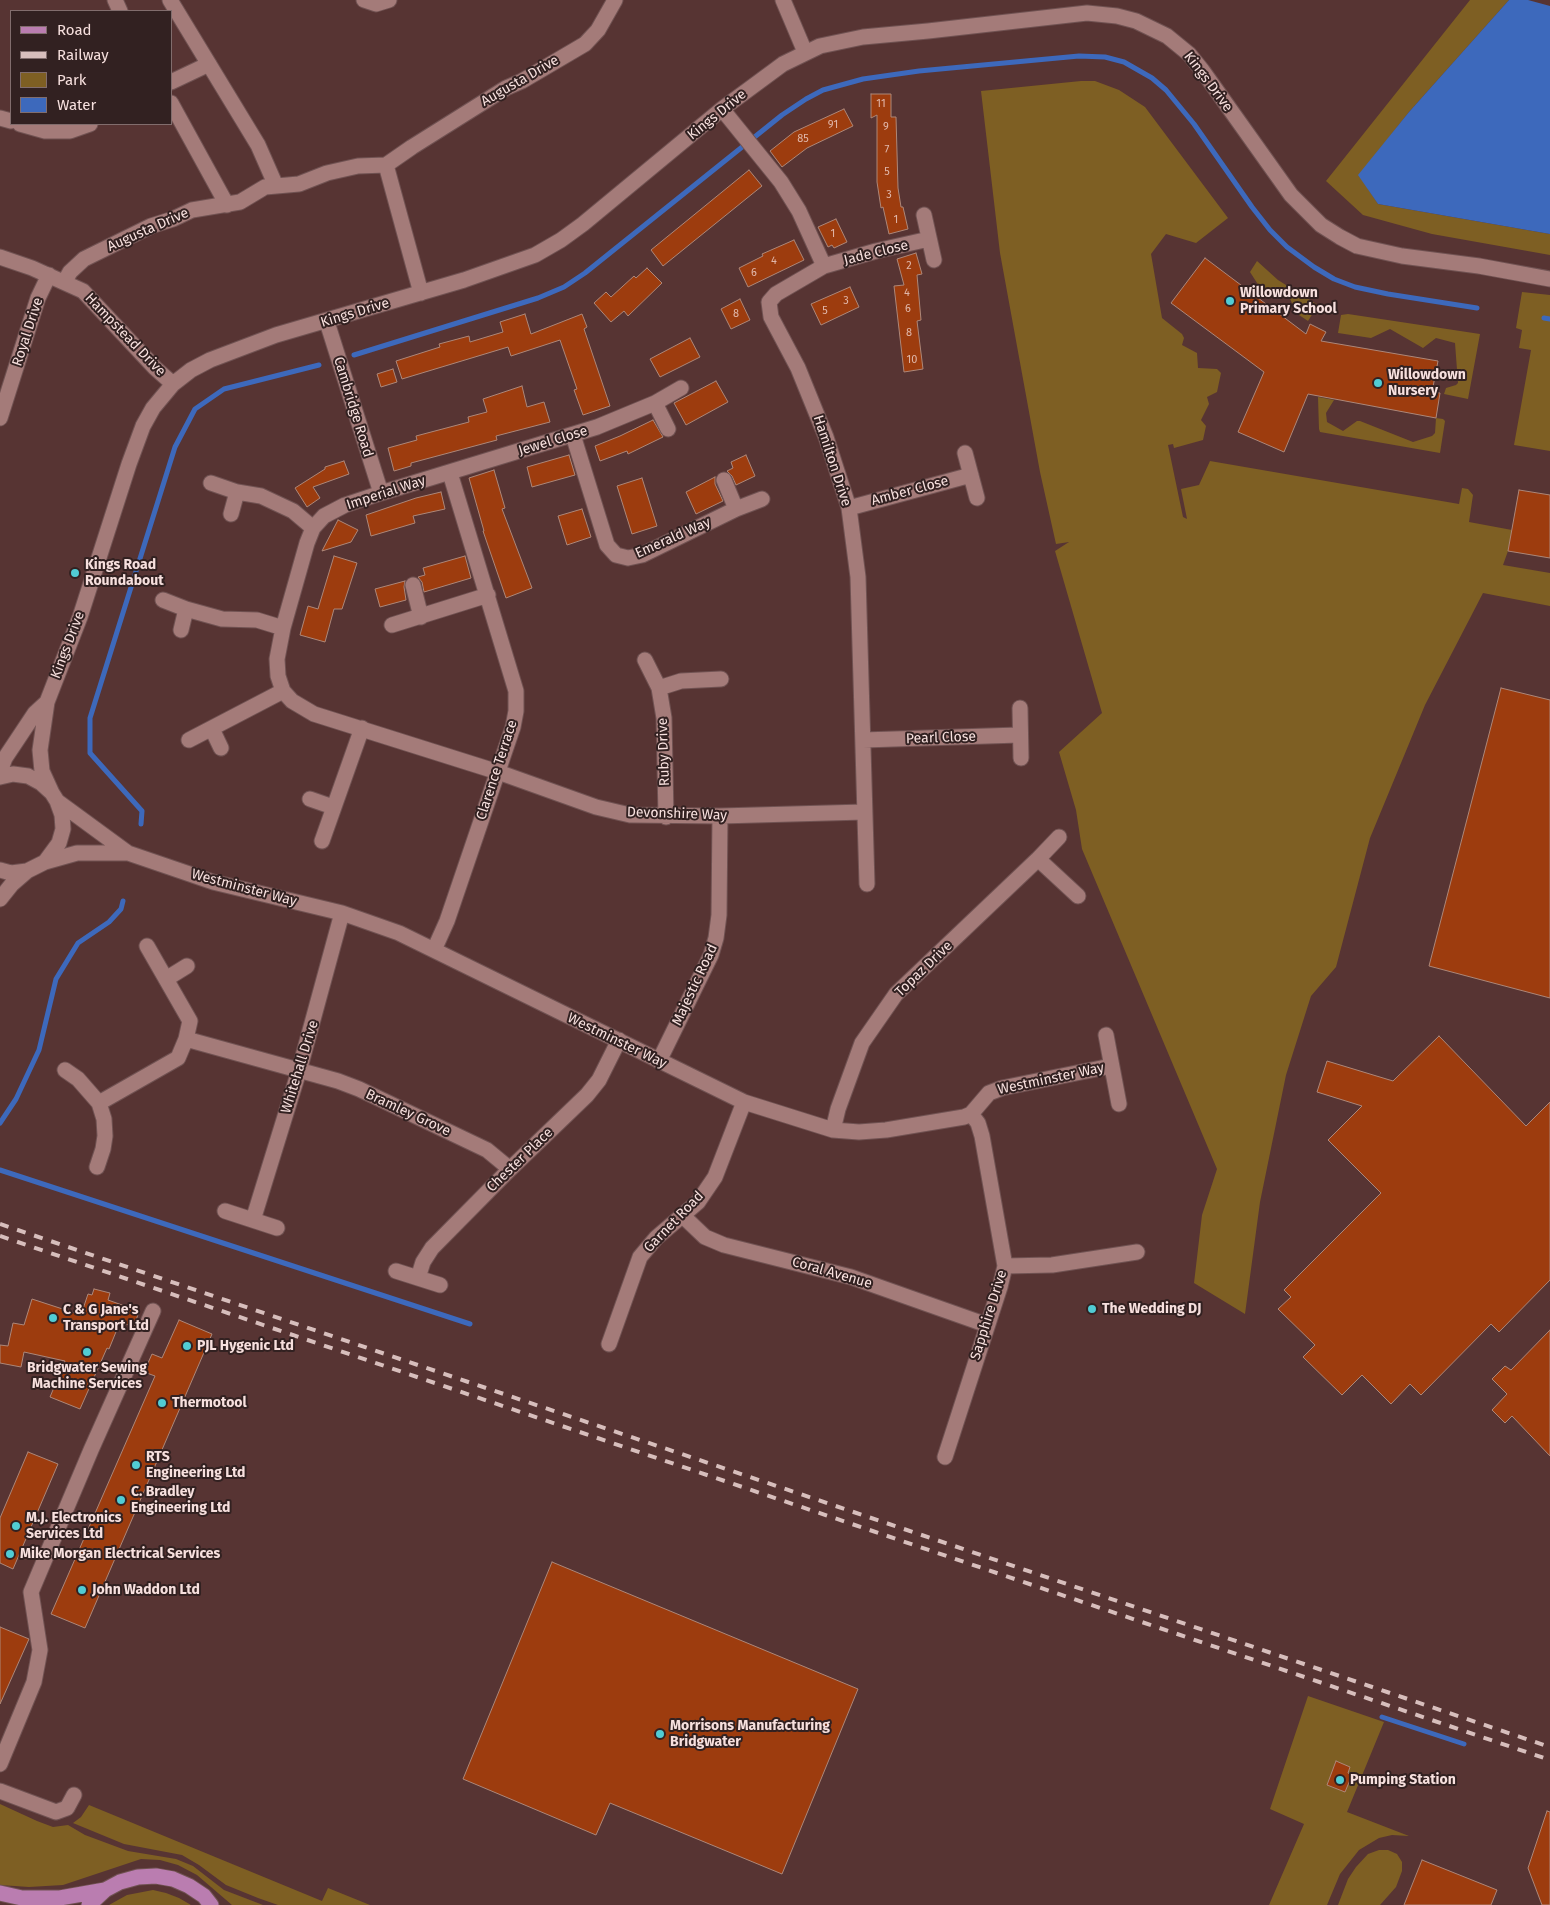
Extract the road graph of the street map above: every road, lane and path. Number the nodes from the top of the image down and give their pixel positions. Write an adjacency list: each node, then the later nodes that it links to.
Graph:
1 (170, 0): 7 (street)
2 (364, 0): 3 (street)
3 (389, 0)
4 (615, 0): 13 (street, Augusta Drive)
5 (783, 0): 6 (street)
6 (805, 52): 10 (street, Kings Drive); 22 (street, Kings Drive)
7 (209, 64): 8 (street); 14 (street)
8 (172, 82)
9 (172, 105): 15 (street)
10 (722, 109): 20 (street); 24 (street, Kings Drive)
11 (24, 125): 12 (street)
12 (87, 125)
13 (386, 165): 14 (street, Augusta Drive); 24 (street)
14 (276, 186): 15 (street, Augusta Drive)
15 (226, 204): 23 (street, Augusta Drive)
16 (924, 215): 17 (street)
17 (929, 239): 19 (street); 20 (street, Jade Close)
18 (0, 258): 21 (street, Hampstead Drive)
19 (934, 260)
20 (824, 266): 42 (street, Hamilton Drive)
21 (48, 275): 23 (street, Hampstead Drive); 29 (street, Royal Drive)
22 (1550, 279)
23 (65, 281): 26 (street, Hampstead Drive)
24 (421, 293): 25 (street, Kings Drive)
25 (327, 322): 26 (street, Kings Drive); 38 (street, Cambridge Road)
26 (173, 384): 57 (street, Kings Drive)
27 (681, 388): 28 (street, Jewel Close)
28 (655, 403): 30 (street); 31 (street, Jewel Close)
29 (0, 417)
30 (668, 428)
31 (573, 434): 33 (street, Jewel Close); 41 (street, Emerald Way)
32 (965, 453): 34 (street)
33 (450, 473): 38 (street, Imperial Way); 46 (street, Clarence Terrace)
34 (971, 475): 39 (street); 42 (street, Amber Close)
35 (724, 480): 41 (street)
36 (211, 483): 37 (street)
37 (237, 492): 43 (street); 44 (street)
38 (381, 493): 44 (street, Imperial Way)
39 (977, 498)
40 (762, 499): 41 (street, Emerald Way)
41 (736, 508)
42 (849, 508): 63 (street, Hamilton Drive)
43 (231, 514)
44 (313, 528): 51 (street)
45 (413, 585): 49 (street)
46 (488, 595): 49 (street); 67 (street, Clarence Terrace)
47 (163, 600): 48 (street)
48 (186, 609): 51 (street); 52 (street)
49 (421, 617): 50 (street)
50 (392, 625)
51 (283, 628): 56 (street)
52 (181, 630)
53 (645, 660): 55 (street, Ruby Drive)
54 (721, 679): 55 (street)
55 (658, 688): 74 (street, Ruby Drive)
56 (283, 691): 59 (street); 60 (street)
57 (47, 702): 66 (street, Kings Drive); 69 (street, Kings Drive)
58 (1020, 708): 61 (street)
59 (362, 728): 67 (street); 71 (street)
60 (212, 729): 62 (street); 64 (street)
61 (1019, 735): 63 (street, Pearl Close); 65 (street)
62 (190, 740)
63 (862, 740): 72 (street, Hamilton Drive)
64 (221, 748)
65 (1021, 758)
66 (0, 772)
67 (498, 772): 74 (street, Devonshire Way); 87 (street, Clarence Terrace)
68 (0, 776): 69 (street, Westminster Way)
69 (55, 797): 77 (street, Westminster Way); 79 (street, Kings Drive)
70 (310, 799): 71 (street)
71 (333, 807): 76 (street)
72 (864, 812): 73 (street, Devonshire Way); 82 (street, Hamilton Drive)
73 (720, 816): 74 (street, Devonshire Way); 93 (street, Majestic Road)
74 (666, 817)
75 (1059, 837): 78 (street, Topaz Drive)
76 (322, 841)
77 (128, 853): 79 (street, Westminster Way); 85 (street, Westminster Way)
78 (1038, 859): 83 (street); 101 (street, Topaz Drive)
79 (45, 862): 81 (street, Westminster Way)
80 (0, 870): 81 (street)
81 (27, 871): 84 (street)
82 (866, 884)
83 (1078, 896)
84 (0, 900)
85 (342, 913): 87 (street, Westminster Way); 96 (street, Whitehall Drive)
86 (147, 946): 89 (street)
87 (434, 950): 92 (street, Westminster Way)
88 (187, 966): 89 (street)
89 (166, 979): 91 (street)
90 (1106, 1035): 94 (street, Westminster Way)
91 (186, 1039): 96 (street, Bramley Grove); 98 (street)
92 (619, 1040): 93 (street, Westminster Way); 103 (street, Chester Place)
93 (659, 1061): 97 (street, Westminster Way)
94 (1111, 1066): 99 (street, Westminster Way); 100 (street, Westminster Way)
95 (65, 1070): 98 (street)
96 (299, 1071): 103 (street, Bramley Grove); 106 (street, Whitehall Drive)
97 (744, 1102): 101 (street, Westminster Way); 105 (street, Garnet Road)
98 (100, 1103): 102 (street)
99 (1119, 1104)
100 (971, 1114): 101 (street, Westminster Way); 109 (street, Sapphire Drive)
101 (833, 1130)
102 (97, 1167)
103 (510, 1168): 111 (street, Chester Place)
104 (225, 1211): 106 (street)
105 (683, 1216): 114 (street, Coral Avenue); 115 (street, Garnet Road)
106 (252, 1220): 107 (street)
107 (277, 1228)
108 (1136, 1252): 109 (street)
109 (1005, 1266): 114 (street, Sapphire Drive)
110 (396, 1271): 111 (street)
111 (418, 1278): 112 (street)
112 (440, 1285)
113 (153, 1311): 117 (street)
114 (987, 1325): 116 (street, Sapphire Drive)
115 (609, 1344)
116 (945, 1457)
117 (0, 1764)
118 (0, 1792): 119 (street)
119 (74, 1795)
120 (105, 1890): 121 (main road); 122 (main road); 123 (main road)
121 (0, 1893)
122 (89, 1905)
123 (211, 1905)

